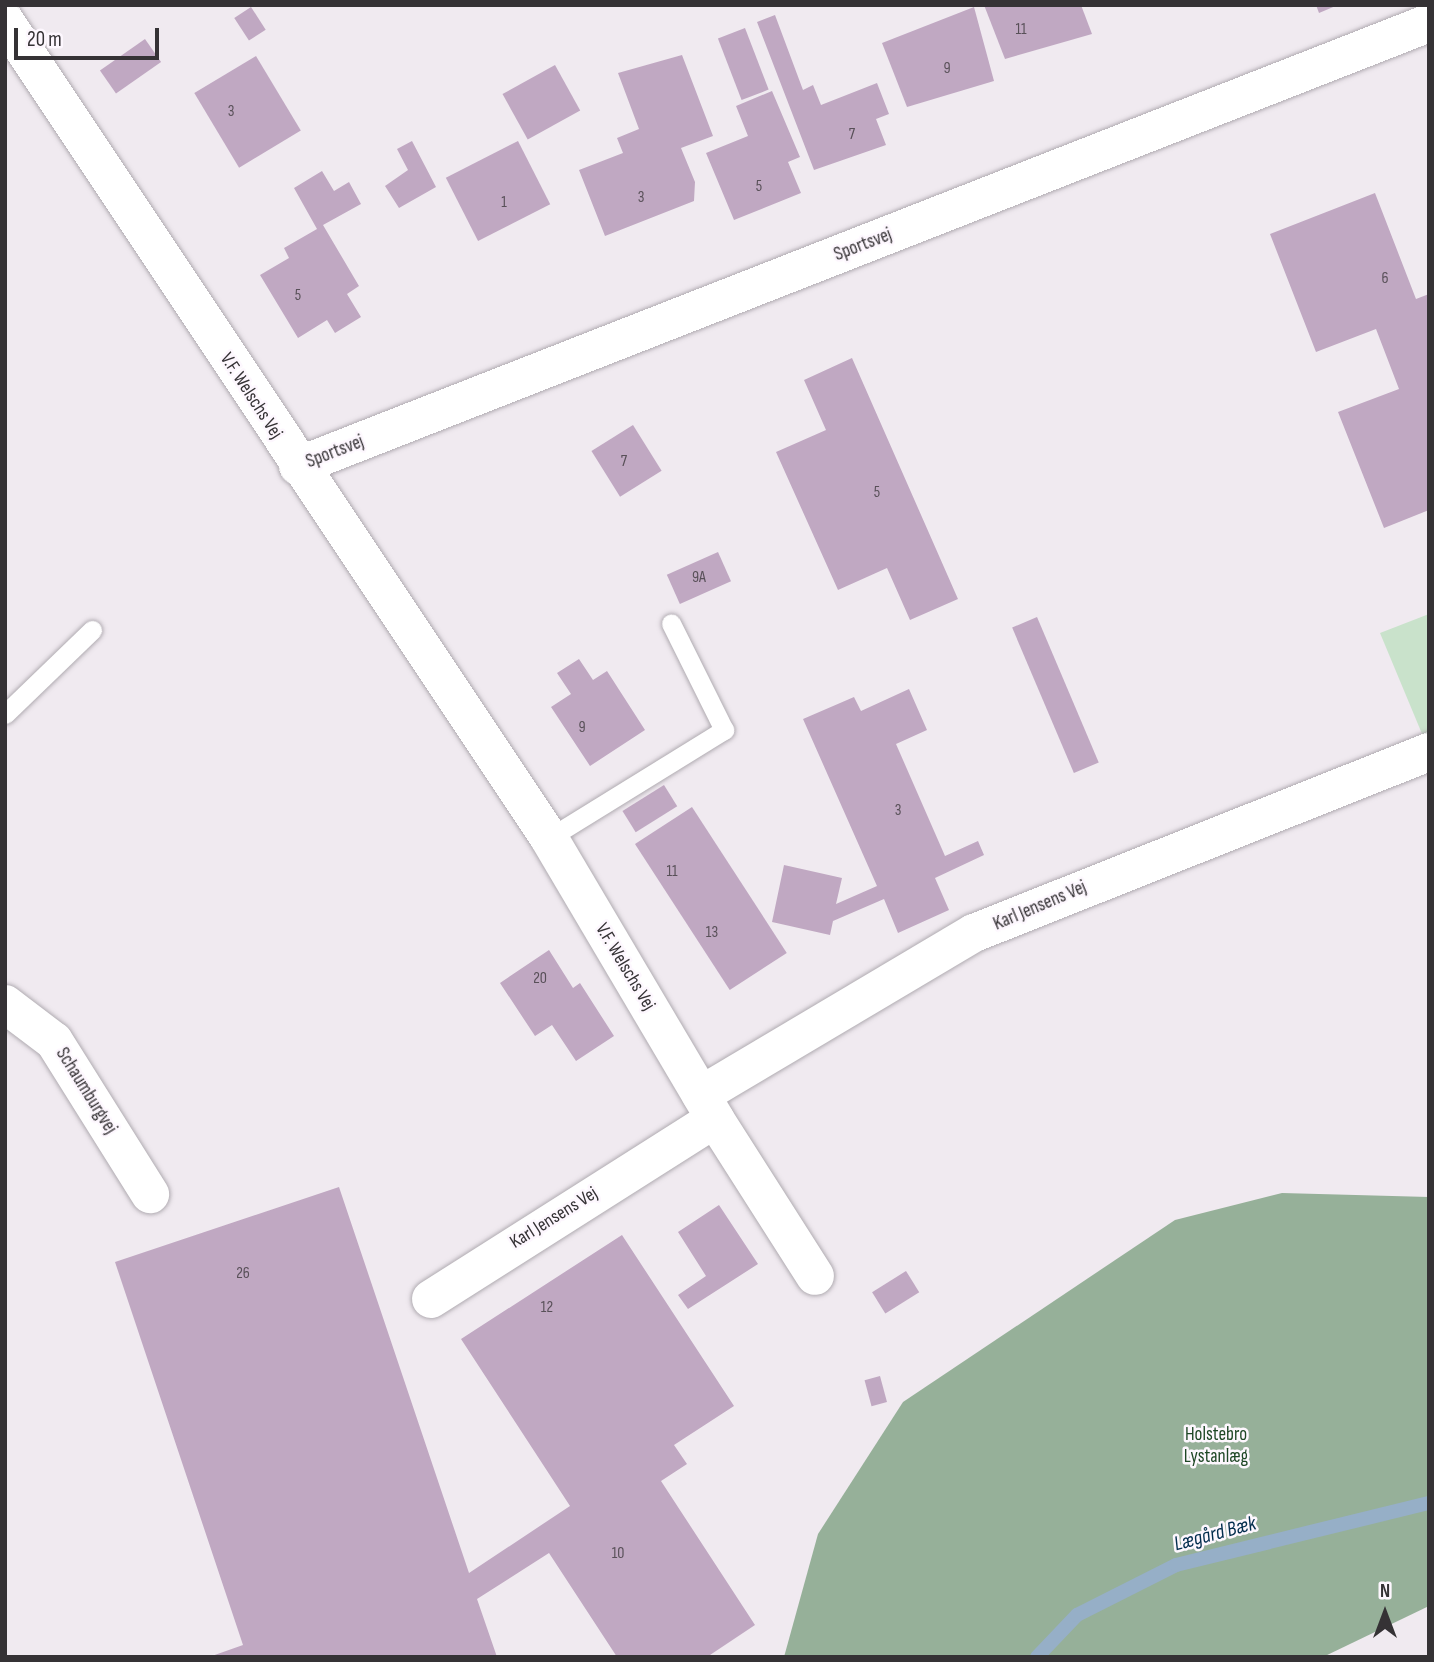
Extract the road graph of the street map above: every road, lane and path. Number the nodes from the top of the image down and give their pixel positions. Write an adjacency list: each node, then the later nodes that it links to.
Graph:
1 (5, 21): 3 (street, V.F. Welschs Vej)
2 (1429, 23): 3 (street, Sportsvej)
3 (298, 466): 8 (street, V.F. Welschs Vej)
4 (671, 623): 8 (lane)
5 (92, 630): 6 (lane)
6 (5, 714)
7 (1429, 752): 10 (street, Karl Jensens Vej)
8 (549, 838): 10 (street, V.F. Welschs Vej)
9 (5, 1004): 11 (street, Schaumburgvej)
10 (708, 1107): 12 (street); 13 (street, Karl Jensens Vej)
11 (149, 1194)
12 (815, 1276)
13 (431, 1299)

